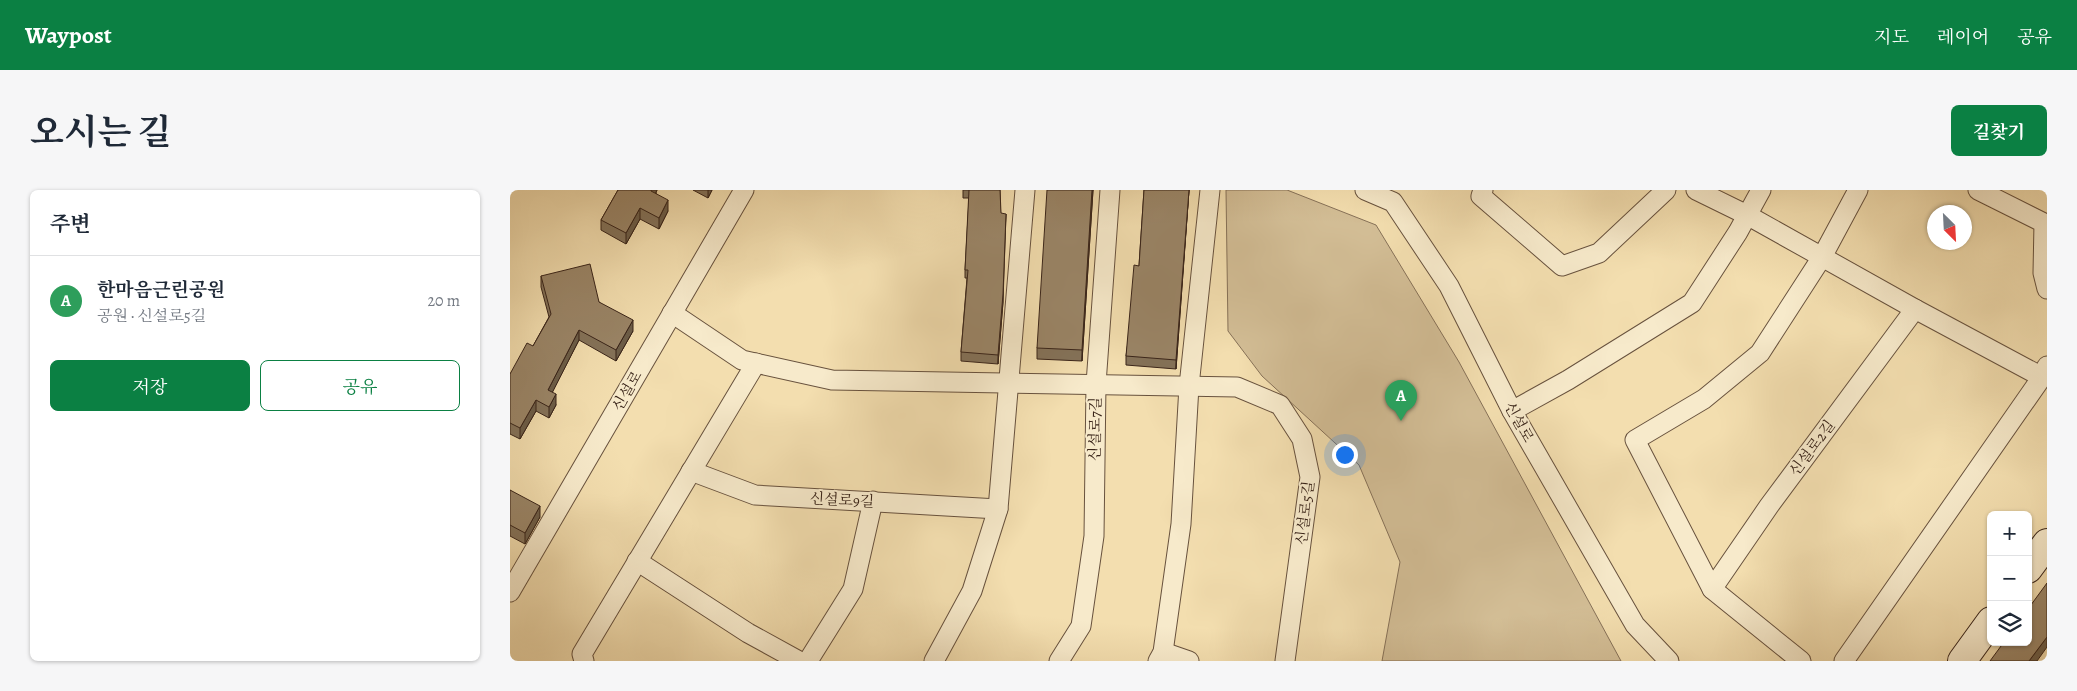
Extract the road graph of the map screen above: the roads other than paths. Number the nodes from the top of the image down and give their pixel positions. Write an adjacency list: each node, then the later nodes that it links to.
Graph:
1 (744, 190): 16 (street, 신설로)
2 (1025, 190): 19 (street)
3 (1110, 190): 20 (street, 신설로7길)
4 (1210, 190): 21 (street)
5 (1365, 190): 22 (street, 신설로)
6 (1483, 190): 7 (street)
7 (1666, 190)
8 (1696, 190): 12 (street)
9 (1761, 190): 12 (street)
10 (1858, 190): 13 (street)
11 (1978, 190): 14 (street)
12 (1747, 215): 13 (street); 22 (street)
13 (1822, 257): 15 (street); 29 (street)
14 (2047, 289)
15 (1915, 309): 18 (street); 29 (street, 신설로2길)
16 (672, 313): 17 (street); 30 (street, 신설로)
17 (756, 363): 19 (street); 23 (street)
18 (2044, 371): 42 (street)
19 (1008, 383): 20 (street); 25 (street)
20 (1096, 384): 21 (street); 37 (street, 신설로7길)
21 (1189, 386): 32 (street); 39 (street, 신설로5길)
22 (1512, 411): 40 (street, 신설로)
23 (691, 471): 24 (street, 신설로9길); 27 (street)
24 (874, 502): 25 (street, 신설로9길); 35 (street)
25 (998, 509): 36 (street)
26 (2047, 544): 28 (main road)
27 (637, 561): 33 (street); 34 (street)
28 (2032, 564)
29 (1712, 589): 41 (street)
30 (510, 592)
31 (1987, 627): 43 (main road)
32 (1160, 657): 38 (street)
33 (584, 661)
34 (799, 661)
35 (808, 661)
36 (934, 661)
37 (1059, 661)
38 (1189, 661)
39 (1285, 661)
40 (1669, 661)
41 (1801, 661)
42 (1844, 661)
43 (1962, 661)

